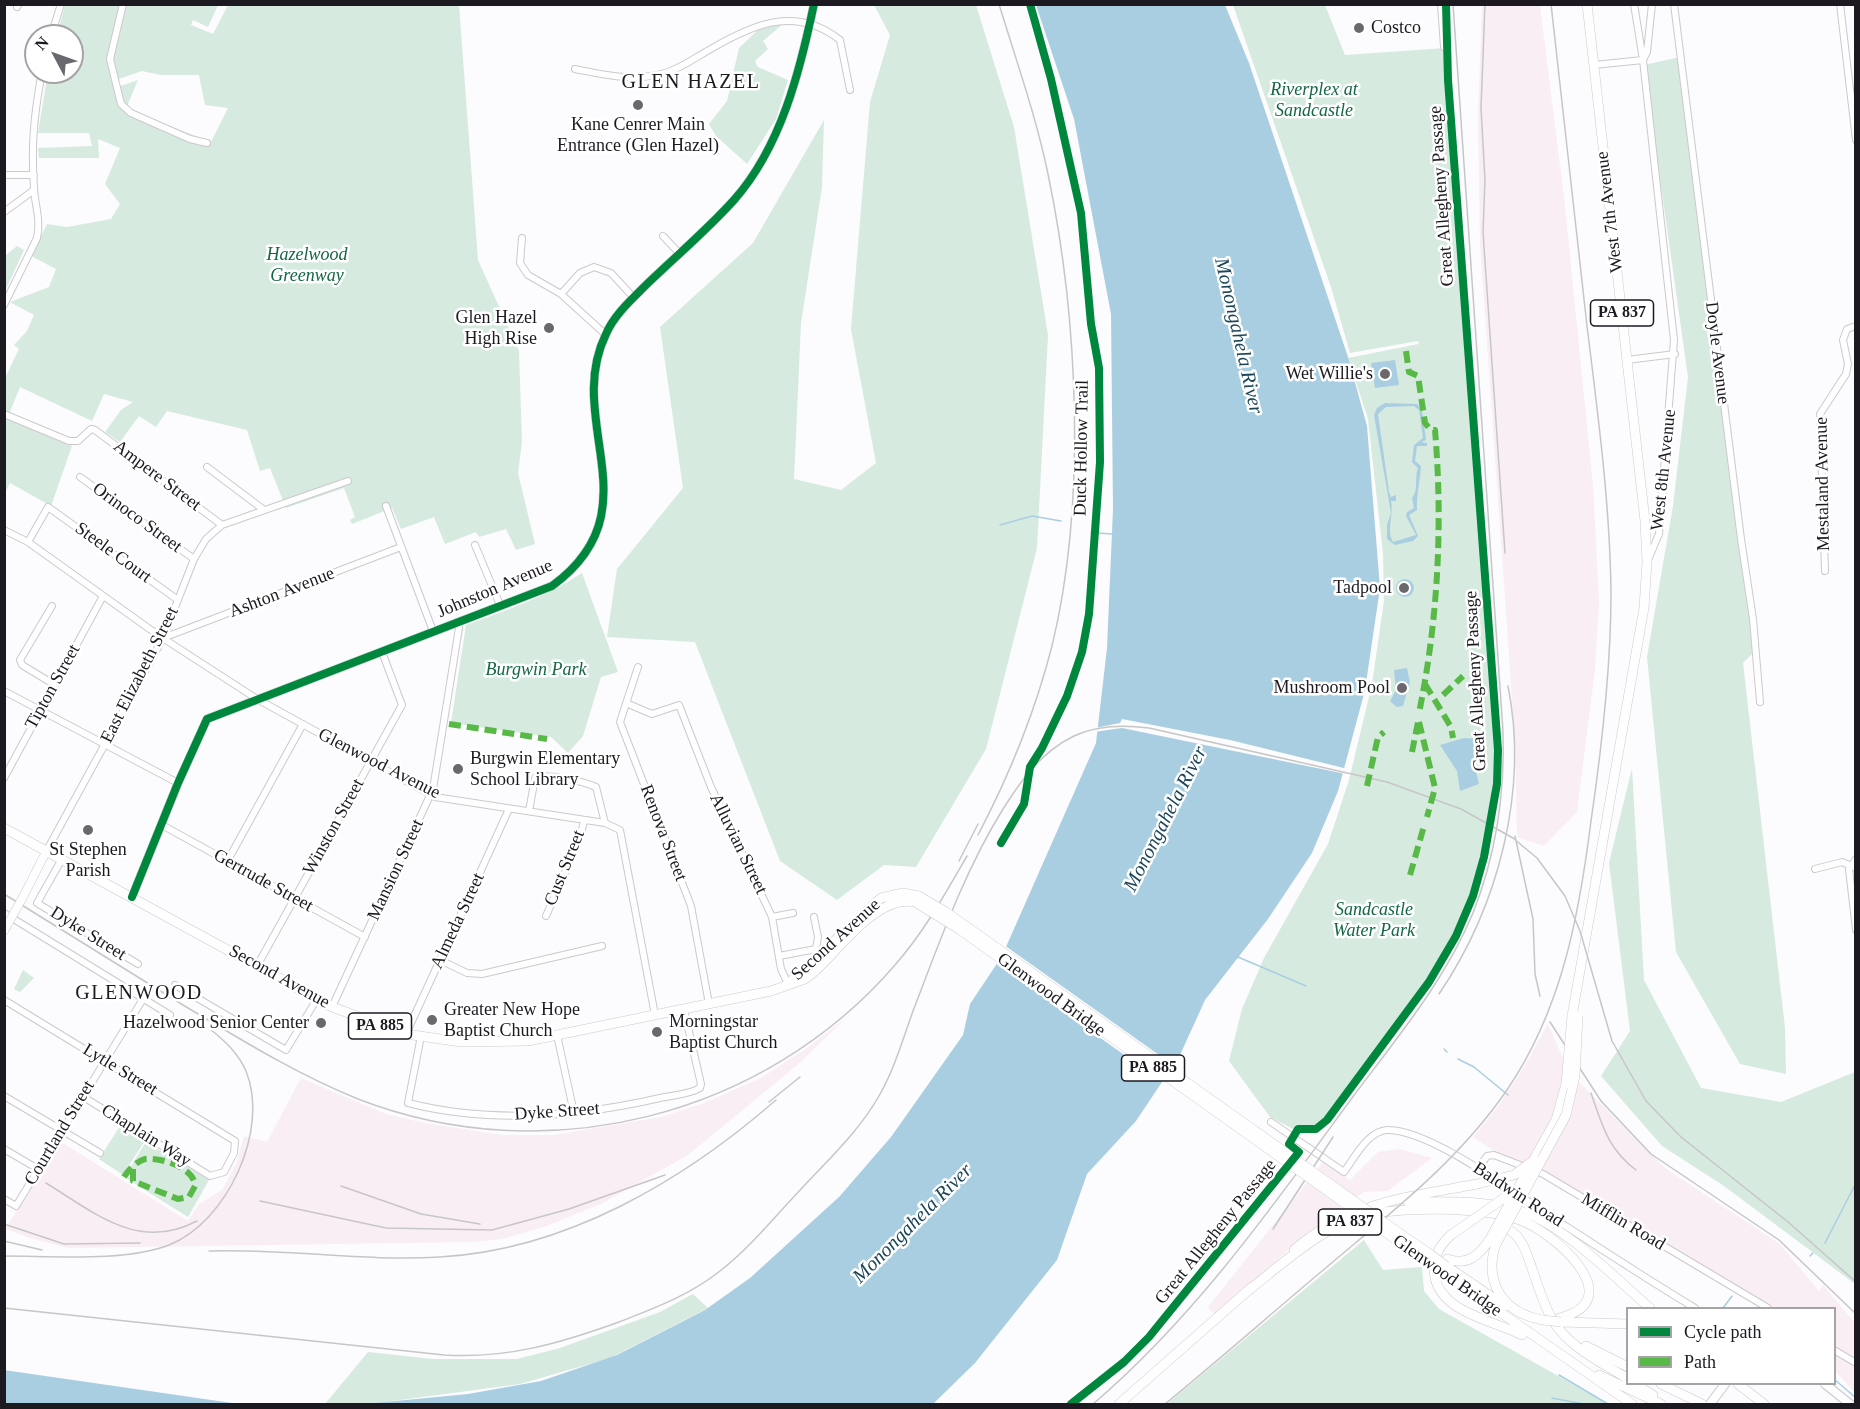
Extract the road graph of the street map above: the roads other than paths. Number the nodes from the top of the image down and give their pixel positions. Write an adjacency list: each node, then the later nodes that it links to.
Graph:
1 (61, 4): 11 (street)
2 (123, 4): 19 (street)
3 (814, 4): 10 (street, Johnston Avenue)
4 (1441, 4): 12 (street)
5 (1587, 4): 14 (main road, West 7th Avenue / PA 837)
6 (1634, 4): 13 (street, West 8th Avenue)
7 (1652, 4): 13 (street)
8 (1674, 4): 60 (street, Doyle Avenue)
9 (1840, 4): 18 (street)
10 (810, 22): 15 (street); 17 (street); 26 (street, Johnston Avenue)
11 (55, 24)
12 (1444, 47)
13 (1643, 60): 14 (street); 32 (street, West 8th Avenue)
14 (1594, 65): 33 (main road, West 7th Avenue / PA 837)
15 (575, 69)
16 (40, 84): 21 (street)
17 (850, 90)
18 (1856, 140)
19 (207, 143)
20 (4, 175): 21 (street)
21 (34, 175): 22 (street)
22 (34, 190): 23 (street); 29 (street)
23 (4, 212)
24 (663, 236): 26 (street)
25 (522, 238): 27 (street)
26 (679, 253): 28 (street, Johnston Avenue)
27 (561, 294): 28 (street); 31 (street)
28 (634, 298): 31 (street, Johnston Avenue)
29 (4, 305)
30 (1856, 326): 47 (street, Mestaland Avenue)
31 (605, 334): 50 (street, Johnston Avenue)
32 (1675, 354): 33 (street); 46 (street, West 8th Avenue)
33 (1627, 360): 46 (main road, West 7th Avenue / PA 837)
34 (4, 414): 40 (street, Ampere Street)
35 (207, 466): 39 (street)
36 (80, 477): 45 (street, Orinoco Street)
37 (348, 481): 39 (street, East Elizabeth Street)
38 (386, 506): 44 (street)
39 (264, 510): 40 (street, East Elizabeth Street)
40 (222, 525): 45 (street, East Elizabeth Street)
41 (4, 530): 42 (street, Glenwood Avenue)
42 (28, 542): 48 (street, Glenwood Avenue); 49 (street, Steele Court)
43 (475, 545): 50 (street)
44 (400, 547): 53 (street); 54 (street, Ashton Avenue)
45 (194, 559): 49 (street, East Elizabeth Street)
46 (1647, 562): 107 (main road, West 8th Avenue / PA 837)
47 (1825, 571)
48 (103, 596): 54 (street, Glenwood Avenue); 57 (street, Tipton Street)
49 (178, 600): 54 (street, East Elizabeth Street)
50 (500, 605): 52 (street, Johnston Avenue)
51 (52, 606): 57 (street)
52 (457, 622): 53 (street, Johnston Avenue); 68 (street, Mansion Street)
53 (432, 631): 55 (street, Johnston Avenue)
54 (163, 638): 59 (street, Glenwood Avenue); 64 (street, East Elizabeth Street)
55 (382, 652): 59 (street, Johnston Avenue); 65 (street, Winston Street)
56 (638, 667): 61 (street, Renova Street)
57 (55, 685): 62 (street, Tipton Street)
58 (4, 691): 62 (street)
59 (257, 699): 63 (street, Glenwood Avenue); 67 (street, Johnston Avenue)
60 (1760, 702)
61 (626, 703): 87 (street, Alluvian Street); 102 (street, Renova Street)
62 (41, 709): 64 (street); 66 (street, Tipton Street)
63 (303, 724): 65 (street, Glenwood Avenue); 78 (street)
64 (105, 744): 67 (street); 75 (street, East Elizabeth Street)
65 (370, 761): 68 (street, Glenwood Avenue); 82 (street, Winston Street)
66 (4, 777)
67 (178, 783): 73 (street, Johnston Avenue)
68 (431, 795): 69 (street, Glenwood Avenue); 91 (street, Mansion Street)
69 (509, 809): 70 (street, Glenwood Avenue); 94 (street, Almeda Street)
70 (529, 811): 71 (street, Glenwood Avenue); 72 (street)
71 (584, 820): 72 (street, Glenwood Avenue); 86 (street, Cust Street)
72 (604, 823): 106 (street)
73 (162, 825): 78 (street, Gertrude Street); 81 (street, Johnston Avenue)
74 (4, 828): 75 (main road, Second Avenue / PA 885)
75 (47, 850): 76 (main road, Second Avenue / PA 885); 90 (street, bridge)
76 (62, 859): 81 (main road, Second Avenue / PA 885); 95 (street, Dyke Street)
77 (1856, 859): 79 (street)
78 (228, 860): 82 (street, Gertrude Street)
79 (1853, 867): 80 (street); 89 (street)
80 (1815, 869)
81 (132, 897): 96 (main road, Second Avenue / PA 885)
82 (295, 898): 91 (street, Gertrude Street); 96 (street, Winston Street)
83 (917, 899): 97 (main road, Second Avenue / PA 885); 129 (main road, Glenwood Bridge / PA 885, bridge)
84 (4, 913): 99 (street)
85 (793, 913): 87 (street)
86 (546, 916)
87 (772, 917): 93 (street, Alluvian Street)
88 (814, 917): 93 (street)
89 (1856, 930)
90 (4, 931)
91 (365, 937): 103 (street, Mansion Street)
92 (602, 946): 94 (street)
93 (779, 956): 97 (street, Alluvian Street)
94 (440, 960): 108 (street, Almeda Street)
95 (138, 964)
96 (257, 966): 100 (main road, Second Avenue / PA 885)
97 (788, 984): 102 (main road, Second Avenue / PA 885)
98 (175, 985): 100 (street)
99 (143, 999): 105 (street); 111 (street, Courtland Street)
100 (317, 999): 103 (main road, Second Avenue / PA 885)
101 (4, 1000): 111 (street, Lytle Street)
102 (709, 1004): 104 (main road, Second Avenue / PA 885)
103 (332, 1007): 108 (main road, Second Avenue / PA 885)
104 (684, 1010): 106 (main road, Second Avenue / PA 885); 115 (street, Dyke Street)
105 (170, 1015)
106 (656, 1015): 109 (main road, Second Avenue / PA 885)
107 (1575, 1016): 120 (main road, PA 837, bridge); 130 (main road, PA 837, bridge)
108 (406, 1034): 110 (main road, Second Avenue / PA 885)
109 (557, 1035): 110 (main road, Second Avenue / PA 885); 115 (street)
110 (421, 1036): 115 (street, Dyke Street)
111 (104, 1061): 114 (street, Courtland Street); 123 (street, Lytle Street)
112 (1572, 1074): 120 (street)
113 (4, 1096): 117 (street)
114 (82, 1096): 117 (street, Courtland Street); 123 (street, Chaplain Way)
115 (574, 1113)
116 (1271, 1122): 122 (street, Baldwin Road)
117 (61, 1130): 119 (street); 121 (street, Courtland Street)
118 (4, 1149): 121 (street)
119 (100, 1153)
120 (1534, 1165): 122 (street, Mifflin Road); 124 (main road, bridge); 125 (street); 127 (main road, PA 837, bridge); 136 (street, Mifflin Road)
121 (38, 1169): 126 (street, Courtland Street)
122 (1478, 1169): 125 (street, Baldwin Road)
123 (210, 1176)
124 (1522, 1182): 130 (main road, bridge); 141 (main road, bridge)
125 (1520, 1196): 135 (street, Baldwin Road)
126 (4, 1199)
127 (1373, 1204): 133 (main road, PA 837); 134 (main road)
128 (1470, 1212): 133 (main road, PA 837); 138 (main road, PA 837); 140 (main road)
129 (1393, 1233): 131 (main road, Glenwood Bridge / PA 885); 131 (main road, Glenwood Bridge / PA 885)
130 (1493, 1241): 132 (main road); 137 (main road, PA 837)
131 (1430, 1256): 132 (main road, bridge); 132 (main road, Glenwood Bridge / PA 885, bridge)
132 (1446, 1266): 137 (main road, Glenwood Bridge / PA 885); 141 (main road, Glenwood Bridge / PA 885)
133 (1250, 1290): 152 (main road, PA 837)
134 (1649, 1307)
135 (1693, 1307)
136 (1766, 1307)
137 (1523, 1315): 138 (main road, PA 837, bridge)
138 (1561, 1320): 139 (main road)
139 (1626, 1324)
140 (1563, 1334): 145 (main road); 146 (main road)
141 (1554, 1351): 143 (main road, Glenwood Bridge / PA 885)
142 (1836, 1351): 144 (street)
143 (1567, 1360): 153 (main road); 154 (main road, PA 885)
144 (1856, 1363)
145 (1626, 1366)
146 (1626, 1378)
147 (1638, 1385): 155 (main road)
148 (1665, 1385): 156 (main road)
149 (1724, 1385): 157 (main road)
150 (1740, 1385): 158 (main road)
151 (1827, 1385): 159 (main road)
152 (1119, 1404)
153 (1632, 1404)
154 (1662, 1404)
155 (1668, 1404)
156 (1702, 1404)
157 (1710, 1404)
158 (1764, 1404)
159 (1850, 1404)

